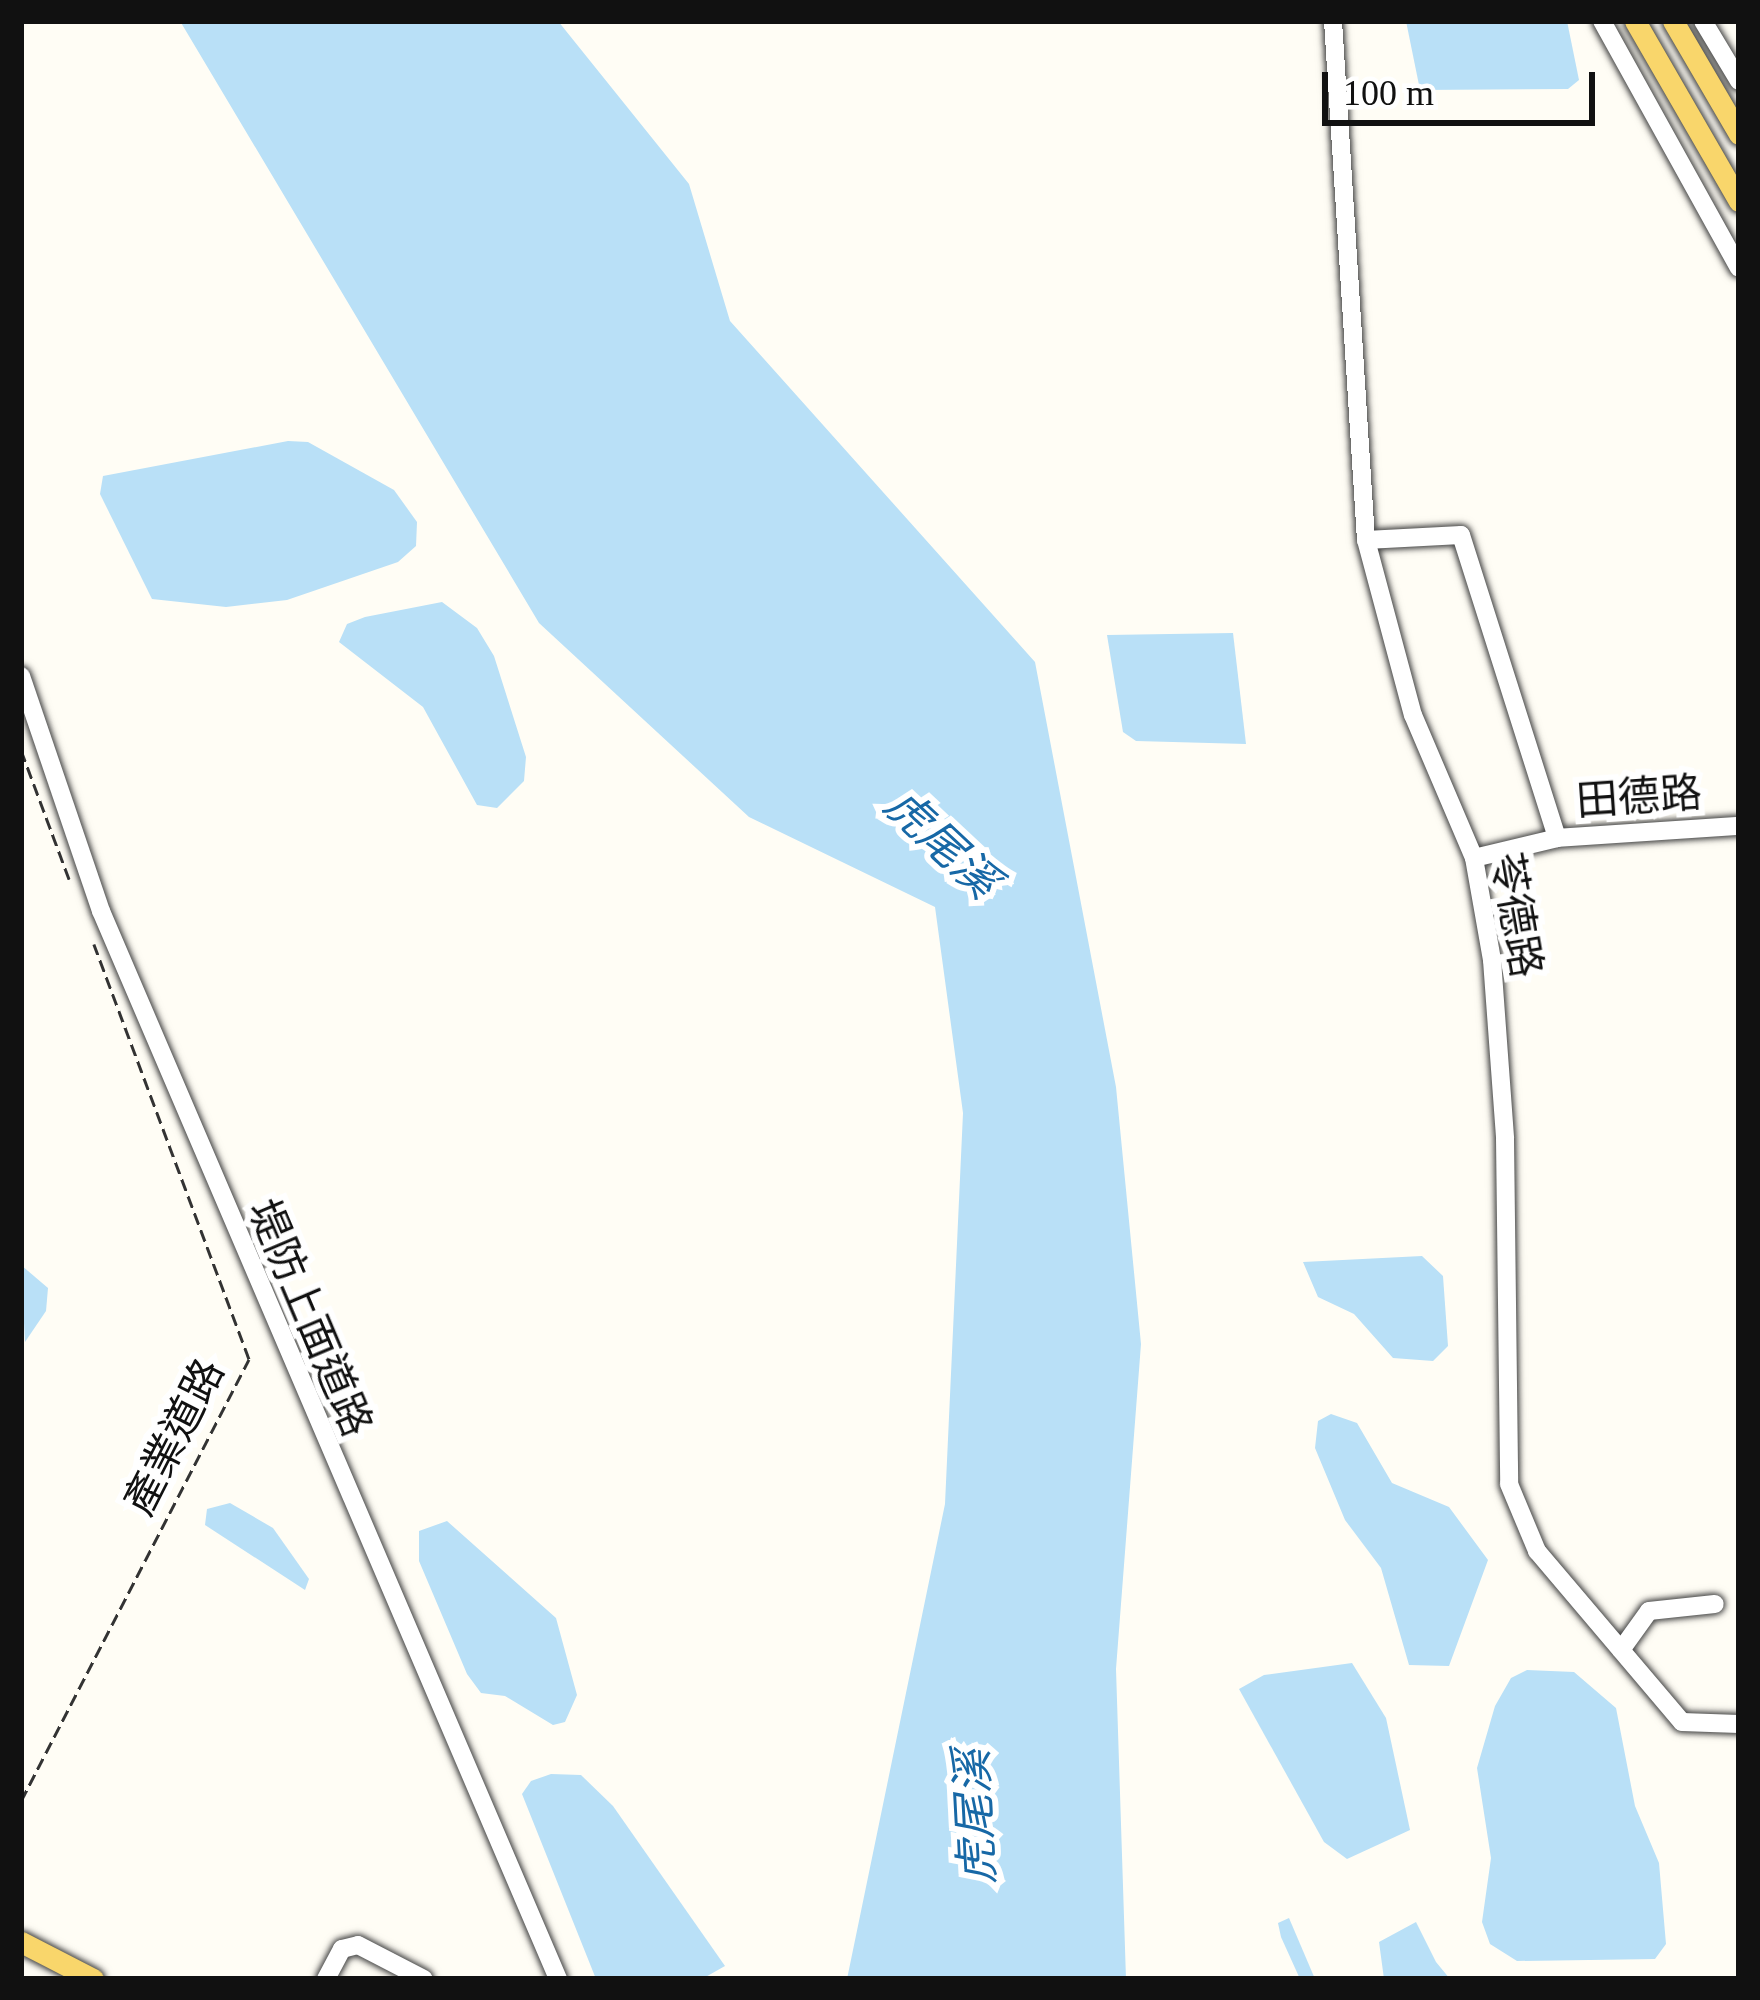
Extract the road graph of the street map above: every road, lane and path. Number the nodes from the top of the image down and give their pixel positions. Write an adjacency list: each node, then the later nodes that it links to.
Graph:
1 (1334, 21): 10 (street, 苓德路)
2 (1602, 21): 9 (street)
3 (1636, 21): 8 (main road)
4 (1673, 21): 7 (main road)
5 (1703, 21): 6 (street)
6 (1739, 81)
7 (1739, 134)
8 (1739, 201)
9 (1739, 268)
10 (1366, 541): 14 (street); 15 (street, 苓德路)
11 (21, 676): 26 (street, 堤防上面道路)
12 (21, 749): 16 (path)
13 (1739, 826): 14 (street, 田德路)
14 (1557, 838): 15 (street, 田德路)
15 (1474, 859): 19 (street, 苓德路)
16 (75, 895)
17 (91, 938): 21 (path, 產業道路)
18 (1715, 1604): 19 (street)
19 (1621, 1650): 20 (street, 苓德路)
20 (1739, 1724)
21 (21, 1801)
22 (21, 1942): 23 (main road)
23 (93, 1979)
24 (326, 1979): 25 (street)
25 (424, 1979)
26 (558, 1979)

